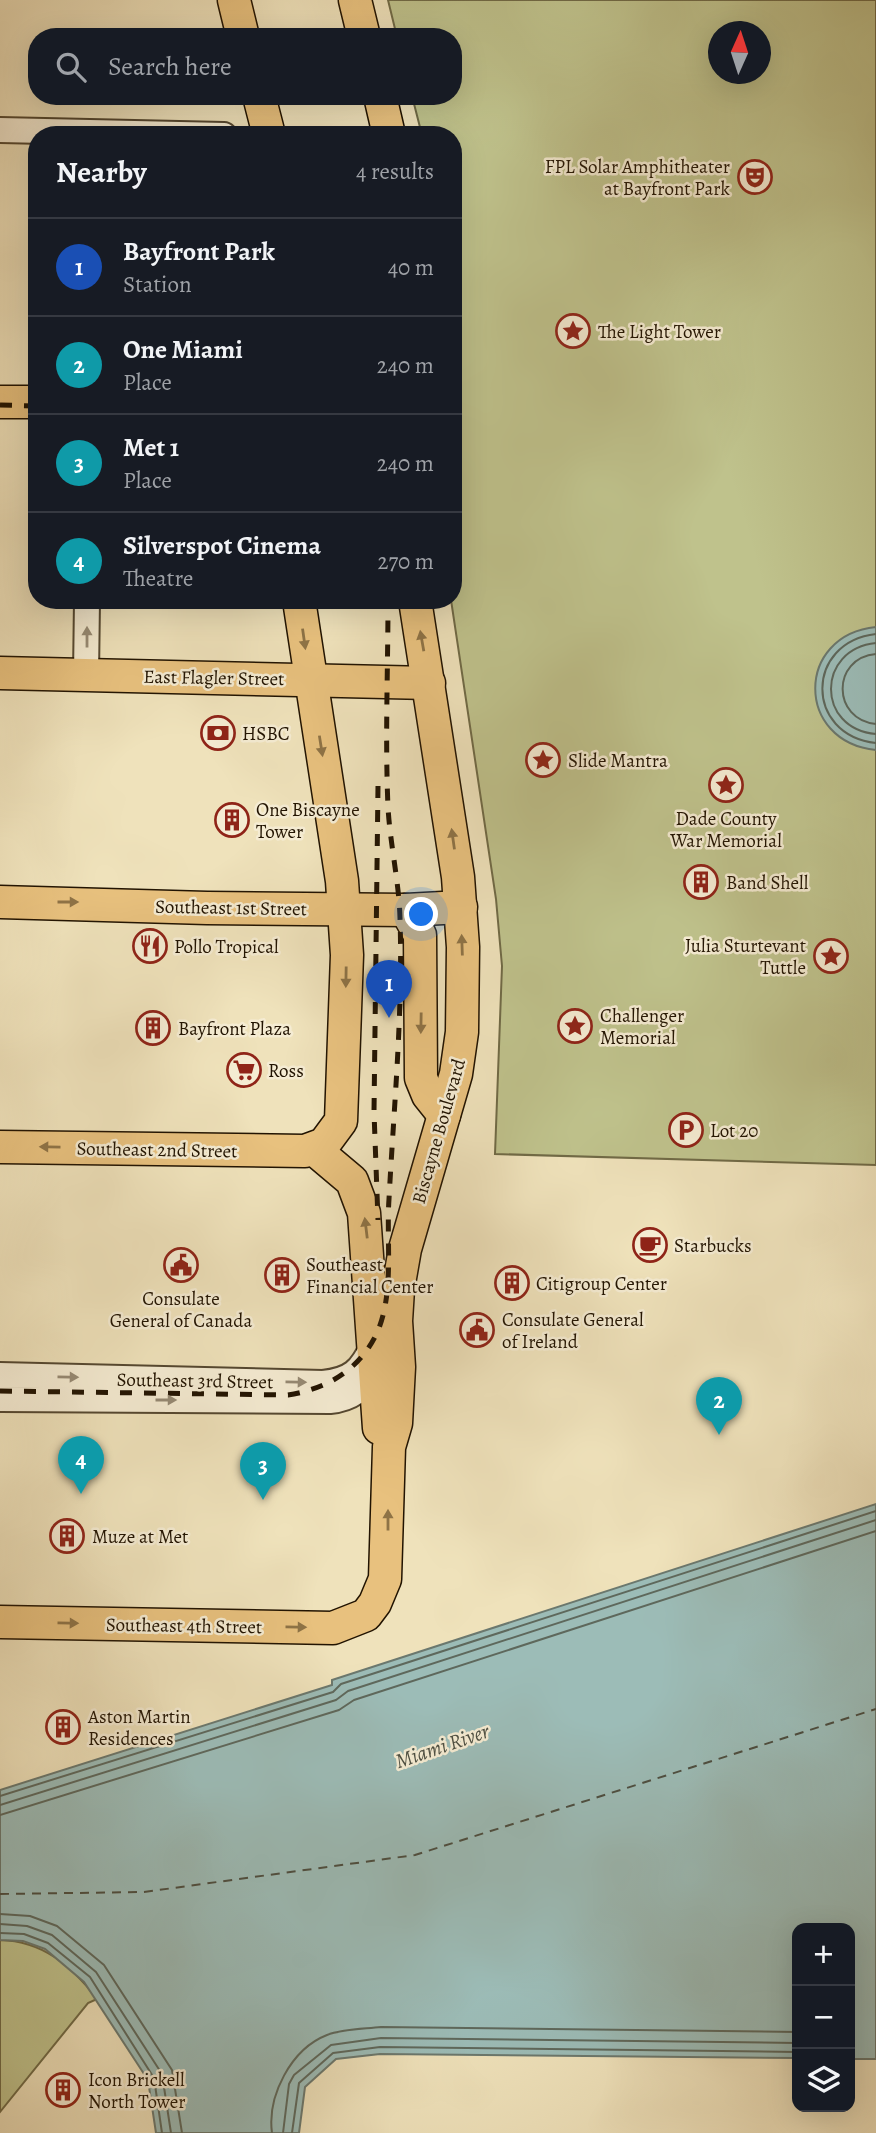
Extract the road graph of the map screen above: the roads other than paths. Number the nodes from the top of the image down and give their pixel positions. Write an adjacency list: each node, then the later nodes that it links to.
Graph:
1 (234, 0): 3 (main road)
2 (355, 0): 4 (main road)
3 (241, 28)
4 (362, 28)
5 (261, 105): 7 (main road)
6 (382, 105): 8 (main road)
7 (267, 126)
8 (387, 126)
9 (0, 130): 10 (street)
10 (28, 131)
11 (0, 402): 12 (main road)
12 (28, 402)
13 (87, 609): 17 (street, one-way to 13)
14 (300, 609): 18 (main road, one-way to 18)
15 (417, 609): 19 (main road, Biscayne Boulevard, one-way to 15)
16 (0, 673): 17 (main road, East Flagler Street)
17 (86, 675): 18 (main road, East Flagler Street)
18 (310, 678): 19 (main road, East Flagler Street); 22 (main road, one-way to 22)
19 (429, 682): 21 (main road, Biscayne Boulevard, one-way to 19)
20 (0, 902): 22 (main road, Southeast 1st Street, one-way to 22)
21 (461, 907): 23 (main road, Southeast 1st Street); 24 (main road, Biscayne Boulevard, one-way to 21)
22 (345, 909): 23 (main road, Southeast 1st Street); 26 (main road, one-way to 26)
23 (406, 910): 24 (main road, one-way to 24)
24 (444, 1115): 27 (main road, Biscayne Boulevard)
25 (0, 1147): 26 (main road, Southeast 2nd Street, one-way to 25)
26 (314, 1149): 28 (main road, one-way to 26)
27 (396, 1321): 28 (main road); 31 (main road, Biscayne Boulevard)
28 (374, 1359): 29 (street, Southeast 3rd Street, one-way to 28); 30 (street, Southeast 3rd Street, one-way to 28); 31 (main road)
29 (0, 1375)
30 (0, 1399)
31 (389, 1447): 32 (main road, Biscayne Boulevard, one-way to 31)
32 (366, 1615): 33 (main road, Southeast 4th Street, one-way to 32)
33 (0, 1622)

